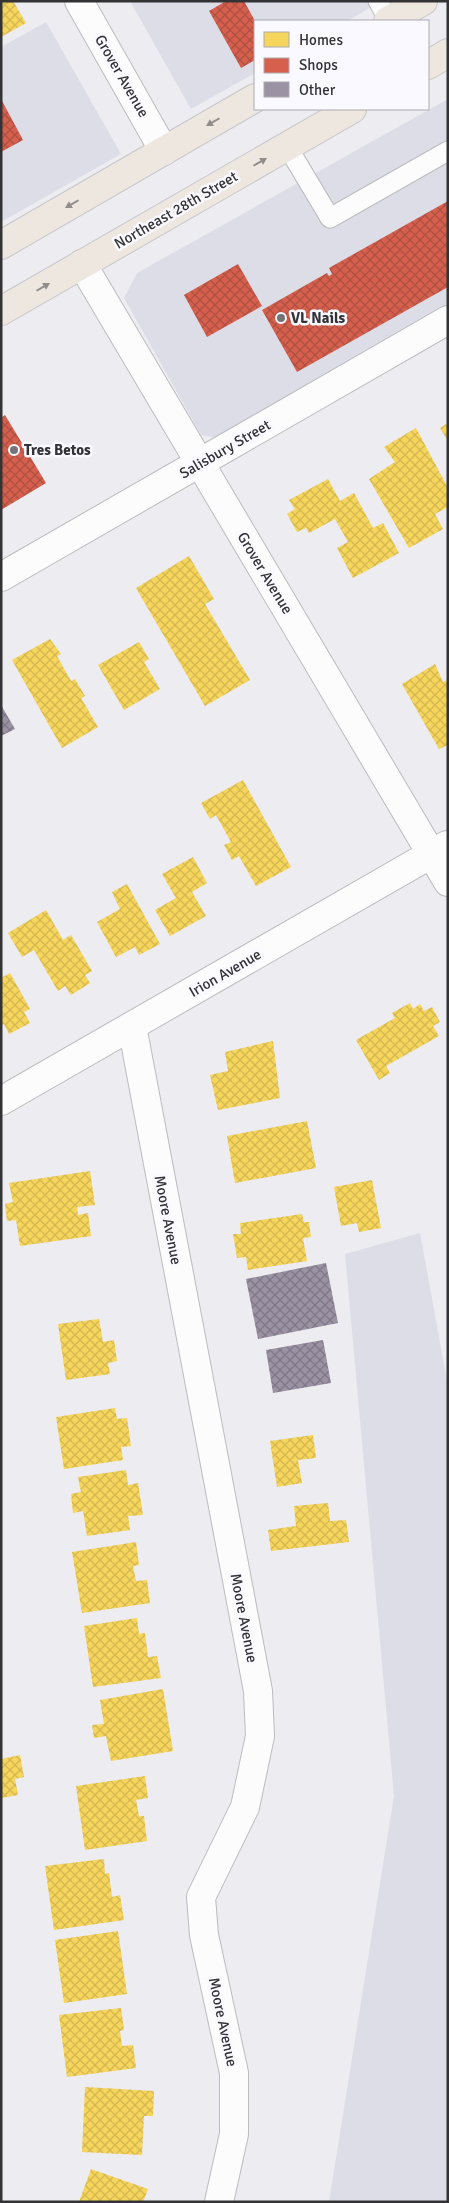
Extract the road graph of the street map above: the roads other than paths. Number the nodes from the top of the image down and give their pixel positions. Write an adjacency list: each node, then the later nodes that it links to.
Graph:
1 (79, 1): 12 (street, Grover Avenue)
2 (378, 1): 4 (lane)
3 (423, 1): 5 (main road)
4 (388, 20)
5 (391, 20)
6 (448, 53): 7 (main road)
7 (429, 64)
8 (254, 99): 12 (main road, one-way to 12)
9 (350, 110): 10 (main road, Northeast 28th Street)
10 (287, 146): 11 (lane); 14 (main road, Northeast 28th Street, one-way to 10)
11 (448, 150)
12 (164, 151): 13 (main road, one-way to 13)
13 (1, 245)
14 (82, 264): 15 (main road, Northeast 28th Street, one-way to 14); 17 (street, Grover Avenue)
15 (1, 311)
16 (448, 320): 17 (street, Salisbury Street)
17 (200, 463): 18 (street, Salisbury Street); 19 (street, Grover Avenue)
18 (1, 577)
19 (440, 850): 20 (street, Grover Avenue); 21 (street, Irion Avenue)
20 (448, 882)
21 (132, 1026): 22 (street, Irion Avenue); 23 (street, Moore Avenue)
22 (1, 1101)
23 (219, 2202)

